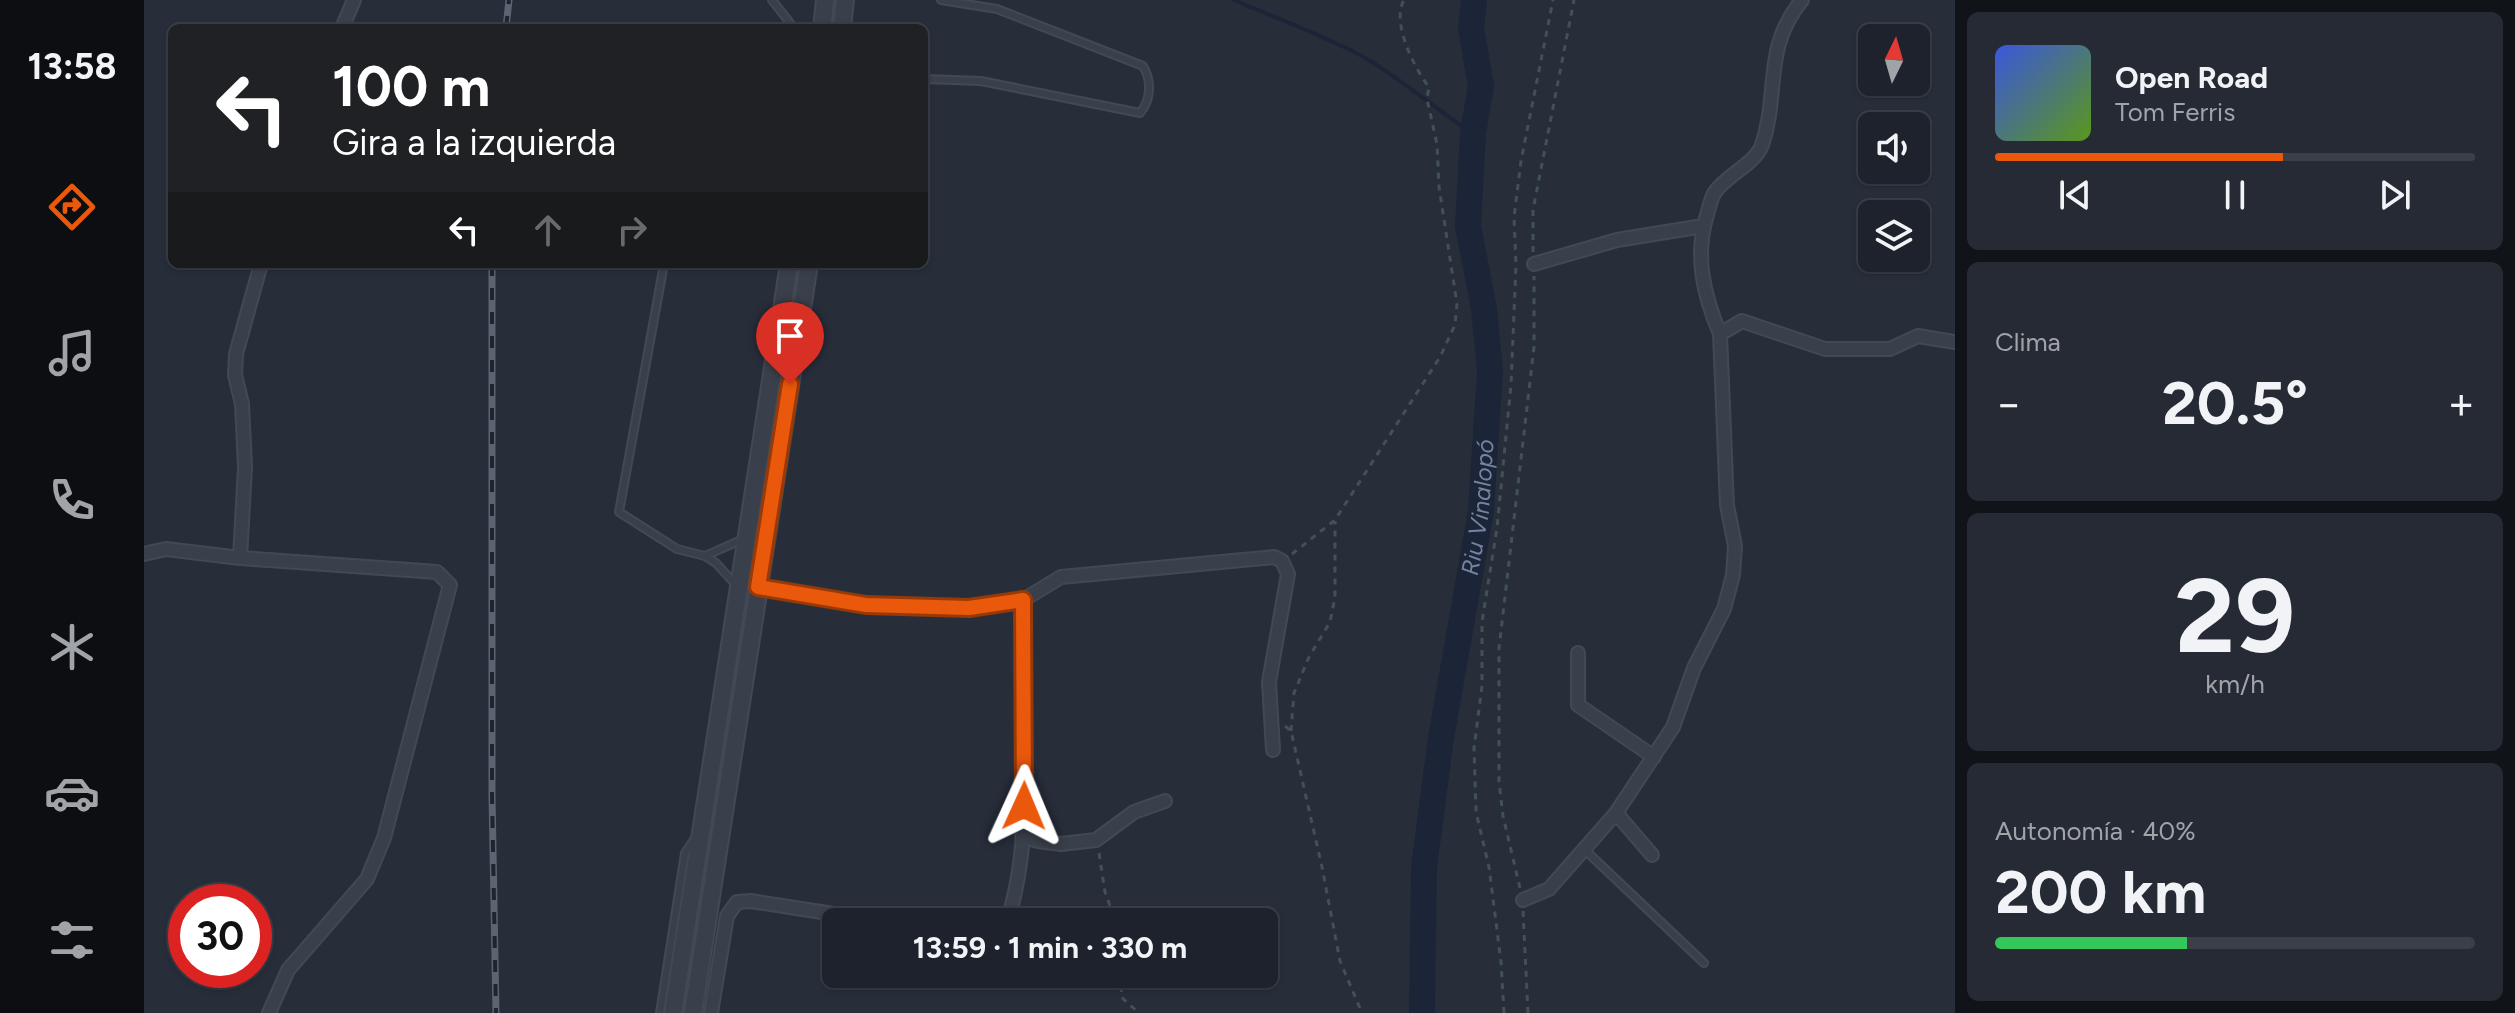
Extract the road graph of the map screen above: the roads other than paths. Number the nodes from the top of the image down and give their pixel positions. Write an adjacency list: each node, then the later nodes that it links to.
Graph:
1 (354, 0): 7 (street)
2 (772, 0): 8 (lane)
3 (825, 0): 9 (street)
4 (845, 0): 10 (street)
5 (941, 0): 11 (lane)
6 (1802, 0): 12 (street)
7 (344, 24)
8 (791, 24)
9 (822, 24)
10 (844, 24)
11 (928, 79)
12 (1703, 226): 13 (street); 18 (street)
13 (1534, 264)
14 (260, 268): 23 (street)
15 (663, 268): 22 (lane)
16 (788, 268): 20 (street)
17 (808, 268): 24 (street)
18 (1720, 334): 19 (street); 29 (street)
19 (1955, 342)
20 (747, 535): 22 (lane); 25 (street)
21 (144, 554): 23 (street)
22 (705, 556): 25 (lane)
23 (240, 558): 40 (street)
24 (758, 587): 26 (street); 43 (street)
25 (739, 589): 32 (street)
26 (1023, 600): 28 (street); 33 (street)
27 (1578, 653): 29 (street)
28 (1273, 750)
29 (1654, 757): 31 (street)
30 (1165, 801): 33 (street)
31 (1616, 813): 34 (street); 35 (street)
32 (702, 828): 41 (lane); 42 (street)
33 (1022, 836): 37 (street)
34 (1585, 850): 36 (street); 39 (lane)
35 (1652, 855)
36 (1523, 900)
37 (1011, 908)
38 (822, 912): 44 (street)
39 (1704, 963)
40 (269, 1013)
41 (660, 1013)
42 (673, 1013)
43 (693, 1013)
44 (711, 1013)

